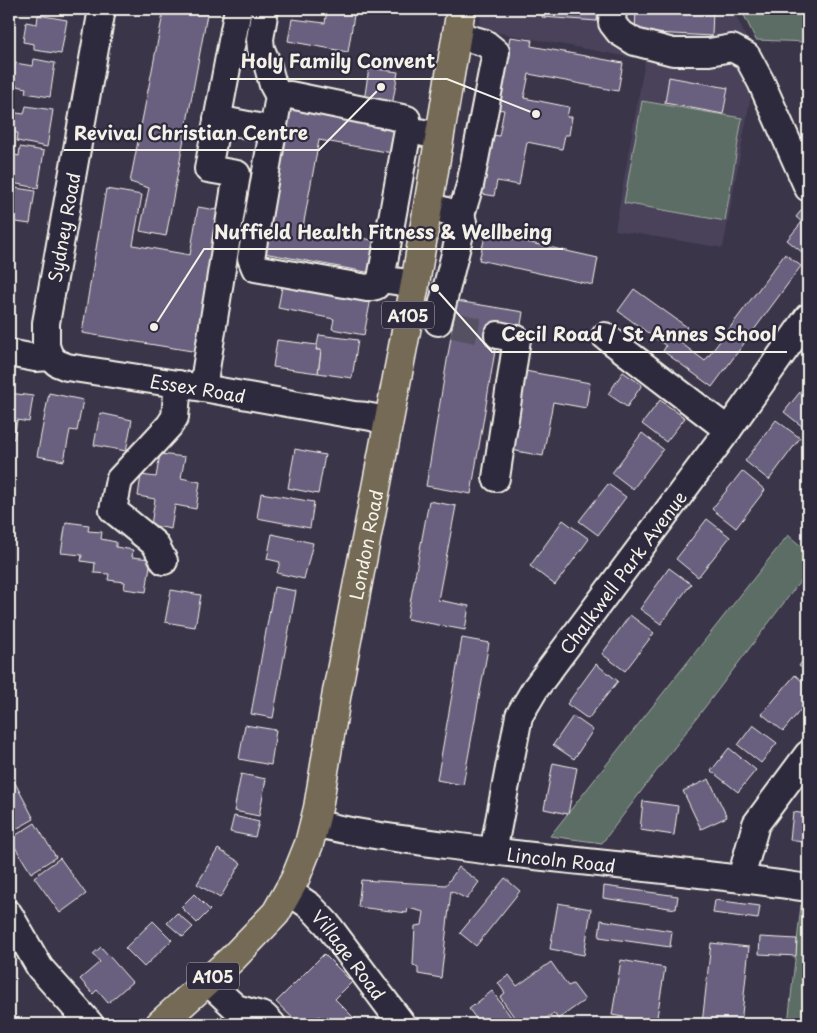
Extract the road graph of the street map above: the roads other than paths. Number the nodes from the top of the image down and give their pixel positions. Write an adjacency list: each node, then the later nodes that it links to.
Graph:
1 (102, 9): 23 (street, Sydney Road)
2 (238, 9): 8 (street)
3 (265, 9): 7 (street)
4 (461, 9): 6 (main road, London Road / A105)
5 (613, 9): 12 (street)
6 (457, 35): 11 (main road, London Road / A105); 14 (street)
7 (279, 96): 10 (street); 15 (street)
8 (218, 119): 9 (street); 25 (street)
9 (258, 127)
10 (408, 130): 11 (street); 15 (street)
11 (440, 136): 13 (main road, London Road / A105)
12 (808, 188)
13 (428, 206): 14 (street); 16 (main road, London Road / A105)
14 (461, 215): 18 (street)
15 (381, 279): 16 (street)
16 (415, 284): 18 (main road, London Road / A105)
17 (232, 302): 25 (street)
18 (408, 314): 26 (main road, London Road / A105)
19 (808, 317): 27 (street, Chalkwell Park Avenue)
20 (498, 335): 28 (street)
21 (605, 336): 27 (street)
22 (9, 353): 23 (street, Essex Road)
23 (50, 357): 24 (street, Essex Road)
24 (178, 384): 25 (street, Essex Road); 29 (street)
25 (209, 390): 26 (street, Essex Road)
26 (388, 424): 31 (main road, London Road / A105)
27 (728, 430): 32 (street, Chalkwell Park Avenue)
28 (496, 478)
29 (164, 561)
30 (808, 754): 33 (street)
31 (314, 823): 32 (street, Lincoln Road); 35 (main road, London Road / A105)
32 (493, 852): 33 (street, Lincoln Road)
33 (741, 878): 34 (street, Lincoln Road)
34 (808, 888)
35 (288, 891): 37 (main road, London Road / A105); 41 (street, Village Road)
36 (9, 914): 38 (street)
37 (207, 981): 39 (main road, London Road / A105); 40 (street)
38 (90, 1024)
39 (160, 1024)
40 (272, 1024)
41 (402, 1024)

